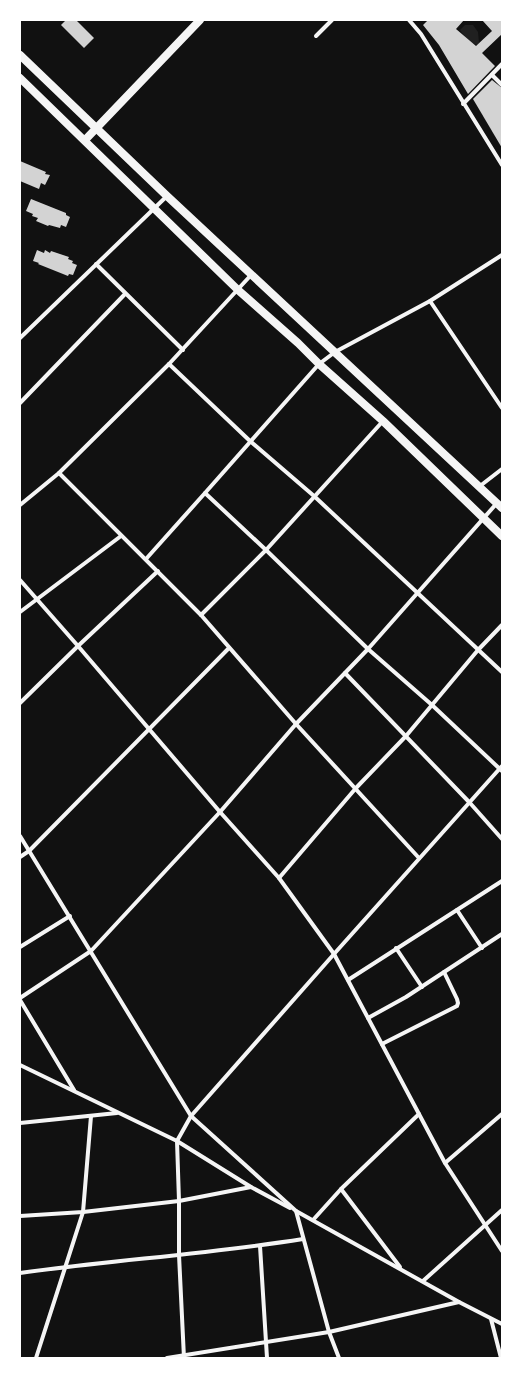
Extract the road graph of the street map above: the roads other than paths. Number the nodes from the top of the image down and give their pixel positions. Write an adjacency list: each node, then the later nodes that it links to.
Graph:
1 (200, 20): 11 (main road)
2 (332, 20): 4 (street)
3 (409, 20): 10 (street)
4 (316, 36)
5 (20, 55): 11 (main road)
6 (502, 64): 7 (street)
7 (492, 75): 9 (street); 10 (street)
8 (20, 78): 12 (main road)
9 (502, 85)
10 (463, 104): 13 (street)
11 (97, 127): 12 (main road); 14 (main road)
12 (85, 140): 15 (main road)
13 (502, 165)
14 (167, 196): 15 (street); 18 (main road)
15 (155, 208): 17 (street); 19 (main road)
16 (502, 255): 21 (street)
17 (96, 264): 20 (street); 22 (street)
18 (252, 274): 19 (street); 24 (main road)
19 (238, 290): 23 (street); 26 (main road)
20 (125, 294): 23 (street); 27 (street)
21 (430, 301): 24 (street); 28 (street)
22 (20, 338)
23 (183, 350): 25 (street)
24 (335, 352): 26 (street); 33 (main road)
25 (169, 364): 30 (street); 32 (street)
26 (319, 364): 29 (main road); 30 (street)
27 (20, 403)
28 (502, 408)
29 (383, 421): 35 (street); 38 (main road)
30 (250, 441): 34 (street); 35 (street)
31 (502, 469): 33 (street)
32 (59, 473): 36 (street); 39 (street)
33 (480, 486): 37 (main road)
34 (205, 493): 41 (street); 42 (street)
35 (314, 496): 41 (street); 45 (street)
36 (20, 505)
37 (499, 505): 38 (street)
38 (483, 519): 40 (main road); 45 (street)
39 (121, 536): 42 (street); 46 (street)
40 (502, 536)
41 (266, 550): 48 (street); 52 (street)
42 (146, 559): 43 (street)
43 (158, 571): 48 (street); 50 (street)
44 (20, 580): 46 (street)
45 (417, 593): 52 (street); 53 (street)
46 (38, 600): 47 (street); 50 (street)
47 (20, 612)
48 (201, 615): 51 (street)
49 (502, 625): 53 (street)
50 (78, 646): 56 (street); 59 (street)
51 (229, 648): 58 (street); 59 (street)
52 (368, 648): 55 (street); 57 (street)
53 (478, 650): 54 (street); 57 (street)
54 (502, 672)
55 (345, 673): 58 (street); 60 (street)
56 (20, 703)
57 (432, 705): 60 (street); 61 (street)
58 (296, 724): 62 (street); 64 (street)
59 (149, 729): 64 (street); 67 (street)
60 (406, 736): 62 (street); 63 (street)
61 (501, 768): 63 (street)
62 (356, 788): 69 (street); 70 (street)
63 (470, 803): 66 (street); 69 (street)
64 (220, 812): 70 (street); 78 (street)
65 (20, 836): 67 (street)
66 (502, 839)
67 (29, 851): 68 (street); 73 (street)
68 (20, 857)
69 (419, 858): 79 (street)
70 (279, 878): 79 (street)
71 (502, 881): 72 (street)
72 (457, 910): 76 (street); 77 (street)
73 (70, 916): 75 (street); 78 (street)
74 (502, 934): 77 (street)
75 (20, 947)
76 (396, 948): 81 (street); 82 (street)
77 (482, 948): 80 (street)
78 (91, 951): 83 (street); 92 (street)
79 (334, 954): 81 (street); 92 (street)
80 (444, 972): 82 (street); 85 (street)
81 (348, 980): 84 (street)
82 (422, 987): 84 (street)
83 (20, 999): 87 (street)
84 (368, 1018): 85 (street)
85 (382, 1044): 89 (street)
86 (20, 1065): 87 (street)
87 (74, 1091): 88 (street)
88 (117, 1112): 91 (street); 94 (street)
89 (419, 1114): 95 (street); 97 (street)
90 (502, 1114): 95 (street)
91 (91, 1116): 93 (street); 101 (street)
92 (192, 1116): 94 (street); 100 (street)
93 (20, 1123)
94 (177, 1142): 96 (street); 98 (street)
95 (445, 1163): 104 (street)
96 (251, 1187): 98 (street); 100 (street)
97 (341, 1189): 103 (street); 110 (street)
98 (179, 1200): 101 (street); 108 (street)
99 (502, 1210): 104 (street)
100 (296, 1211): 103 (street); 105 (street)
101 (83, 1212): 102 (street); 109 (street)
102 (20, 1216)
103 (313, 1220): 110 (street)
104 (485, 1225): 107 (street); 112 (street)
105 (303, 1239): 106 (street); 116 (street)
106 (260, 1246): 108 (street); 117 (street)
107 (502, 1251)
108 (179, 1255): 109 (street); 118 (street)
109 (66, 1267): 111 (street); 119 (street)
110 (401, 1269): 112 (street)
111 (20, 1273)
112 (423, 1281): 113 (street)
113 (459, 1302): 114 (street); 116 (street)
114 (491, 1319): 115 (street); 123 (street)
115 (502, 1324)
116 (330, 1332): 117 (street); 122 (street)
117 (267, 1343): 118 (street); 121 (street)
118 (184, 1357): 120 (street)
119 (36, 1358)
120 (167, 1358)
121 (267, 1358)
122 (339, 1358)
123 (501, 1358)

